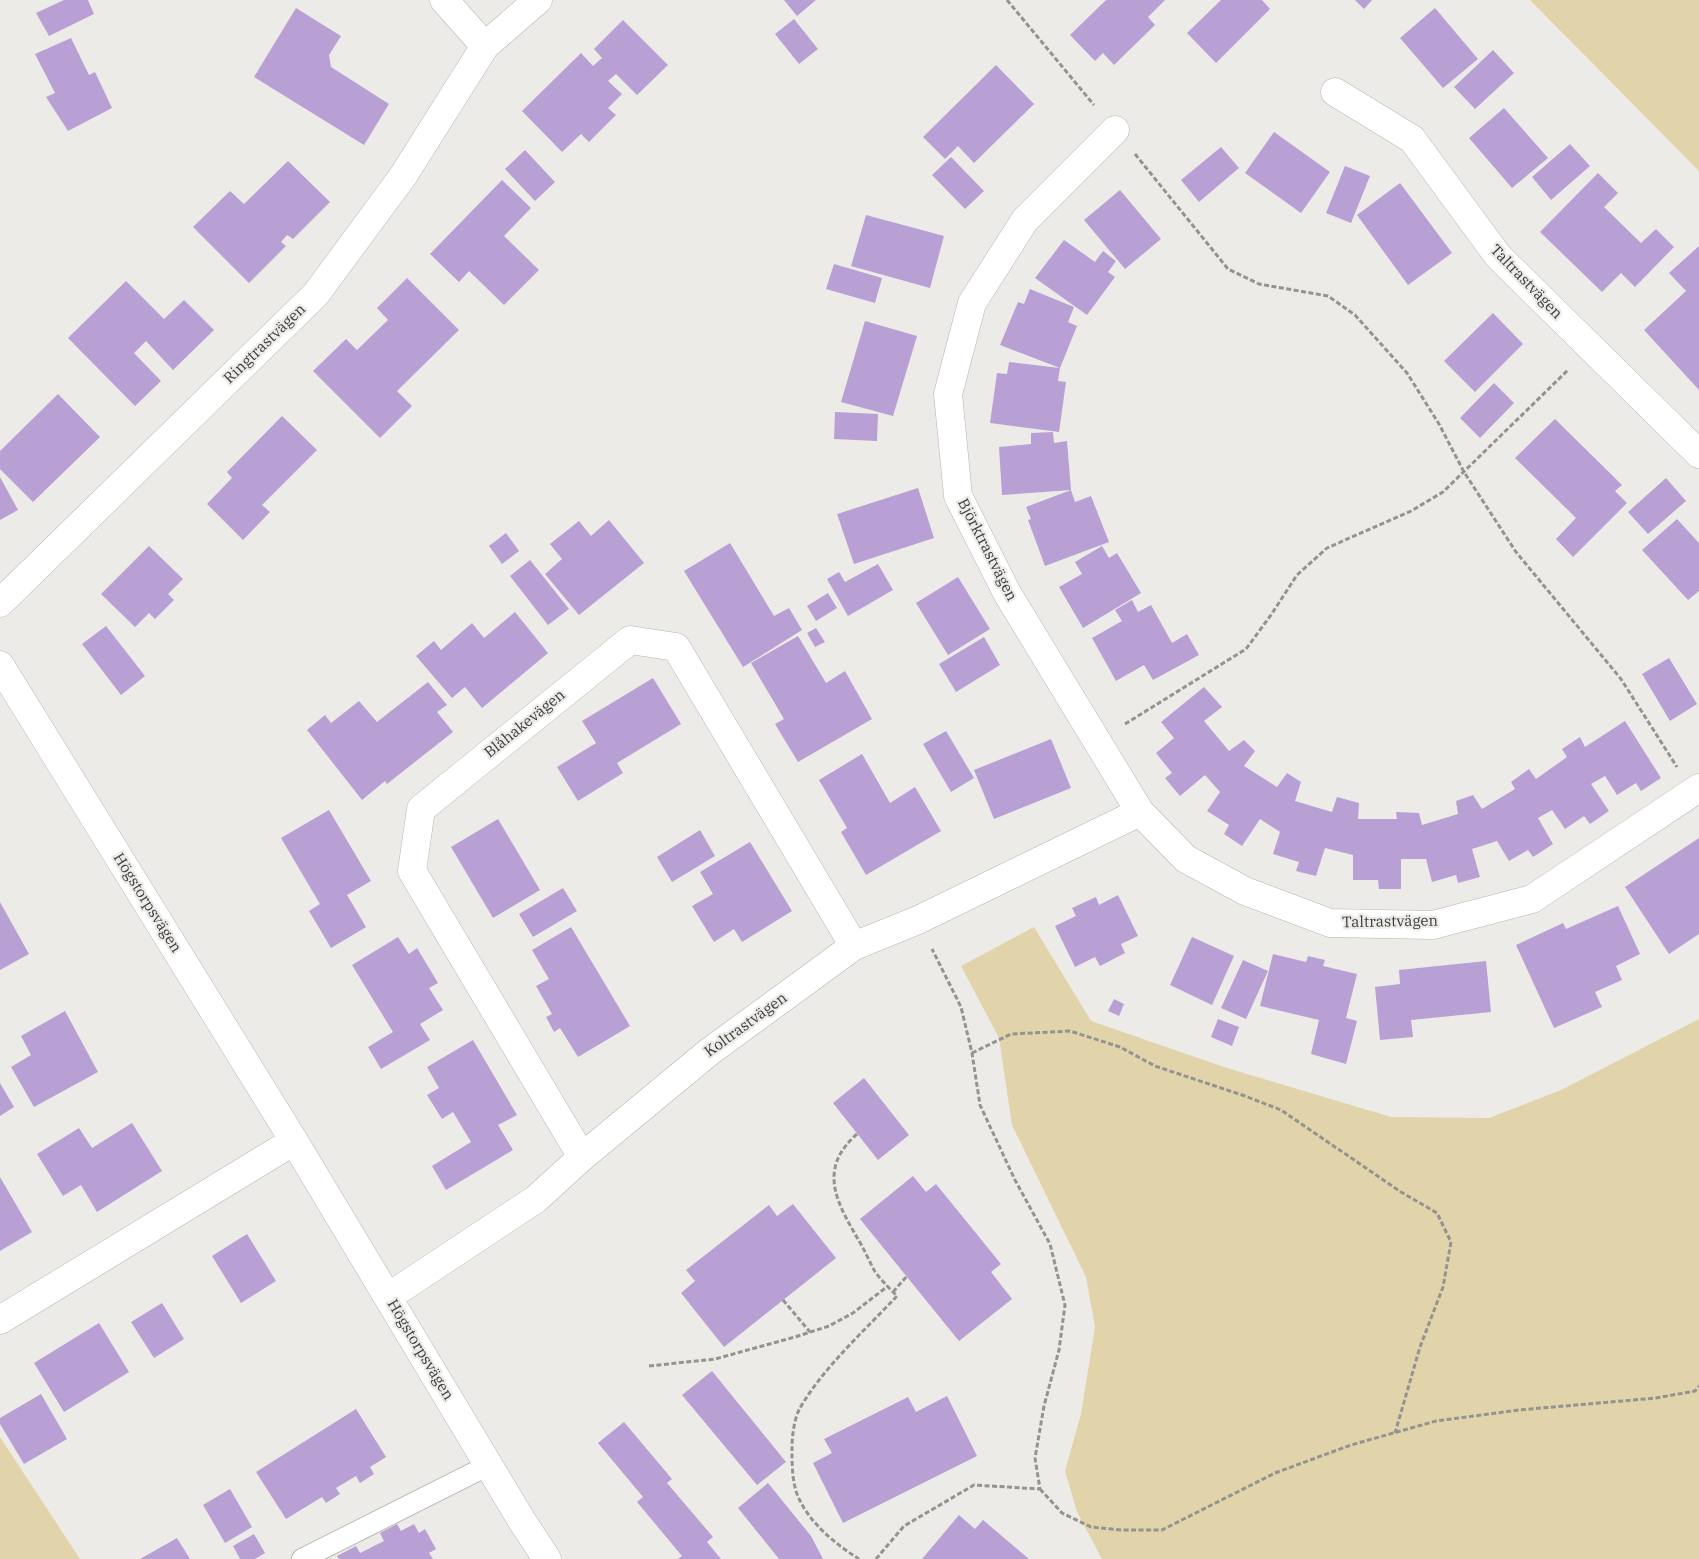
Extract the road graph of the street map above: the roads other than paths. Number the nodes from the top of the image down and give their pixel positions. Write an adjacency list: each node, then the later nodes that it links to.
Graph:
1 (444, 0): 3 (street)
2 (538, 0): 3 (street, Ringtrastvägen)
3 (485, 46): 7 (street, Ringtrastvägen)
4 (1335, 92): 6 (street, Taltrastvägen)
5 (1115, 130): 10 (street, Björktrastvägen)
6 (1699, 454)
7 (0, 603)
8 (0, 665): 12 (street, Högstorpsvägen)
9 (1696, 790): 10 (street, Taltrastvägen)
10 (1140, 812): 11 (street, Koltrastvägen)
11 (854, 946): 13 (street, Koltrastvägen); 13 (street, Blåhakevägen)
12 (294, 1141): 14 (street, Högstorpsvägen); 15 (street)
13 (582, 1157): 14 (street, Koltrastvägen)
14 (388, 1297): 16 (street, Högstorpsvägen)
15 (0, 1320)
16 (489, 1465): 17 (lane); 18 (street, Högstorpsvägen)
17 (302, 1559)
18 (547, 1559)

